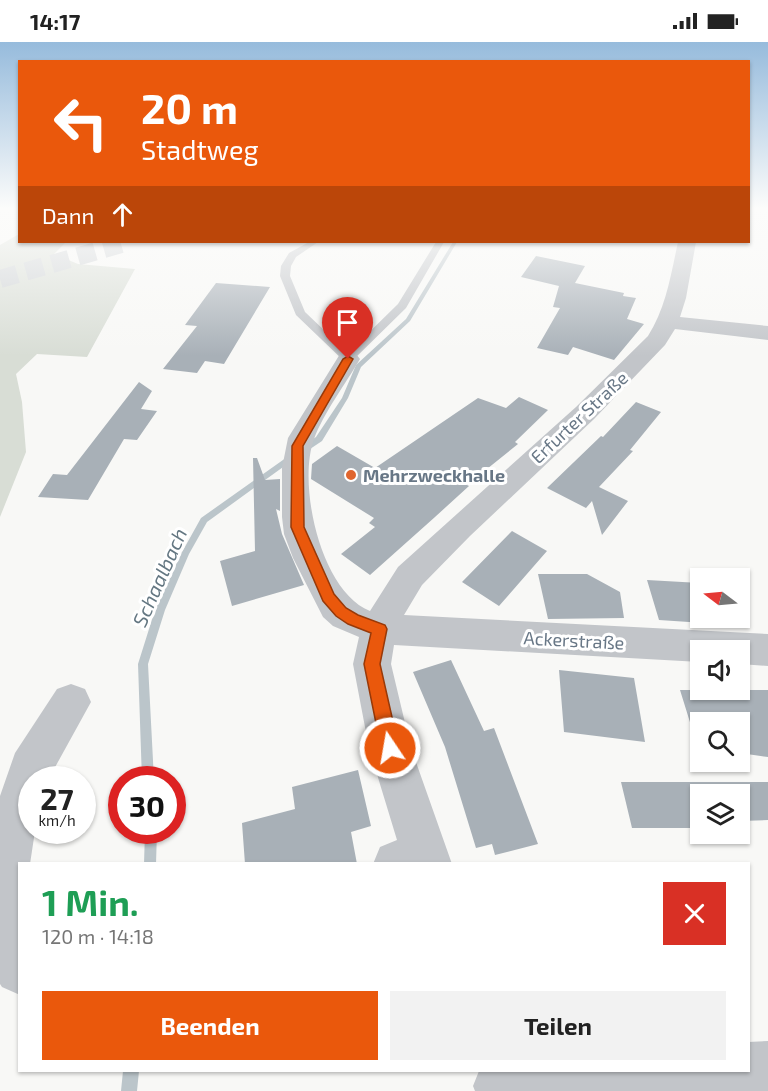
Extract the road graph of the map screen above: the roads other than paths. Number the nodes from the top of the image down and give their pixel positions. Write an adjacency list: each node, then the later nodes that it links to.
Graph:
1 (290, 258): 6 (lane)
2 (431, 258): 6 (lane)
3 (684, 258): 4 (street, Erfurter Straße)
4 (668, 322): 5 (street); 7 (street, Erfurter Straße)
5 (768, 333)
6 (348, 359): 7 (street, Ackerstraße)
7 (380, 629): 8 (street, Ackerstraße); 10 (street, Erfurter Straße)
8 (768, 650)
9 (71, 702): 11 (street)
10 (417, 861)
11 (18, 963)
12 (18, 974): 13 (lane)
13 (0, 978)
14 (750, 1070): 15 (street)
15 (768, 1070)
16 (677, 1072): 17 (street)
17 (501, 1083)

